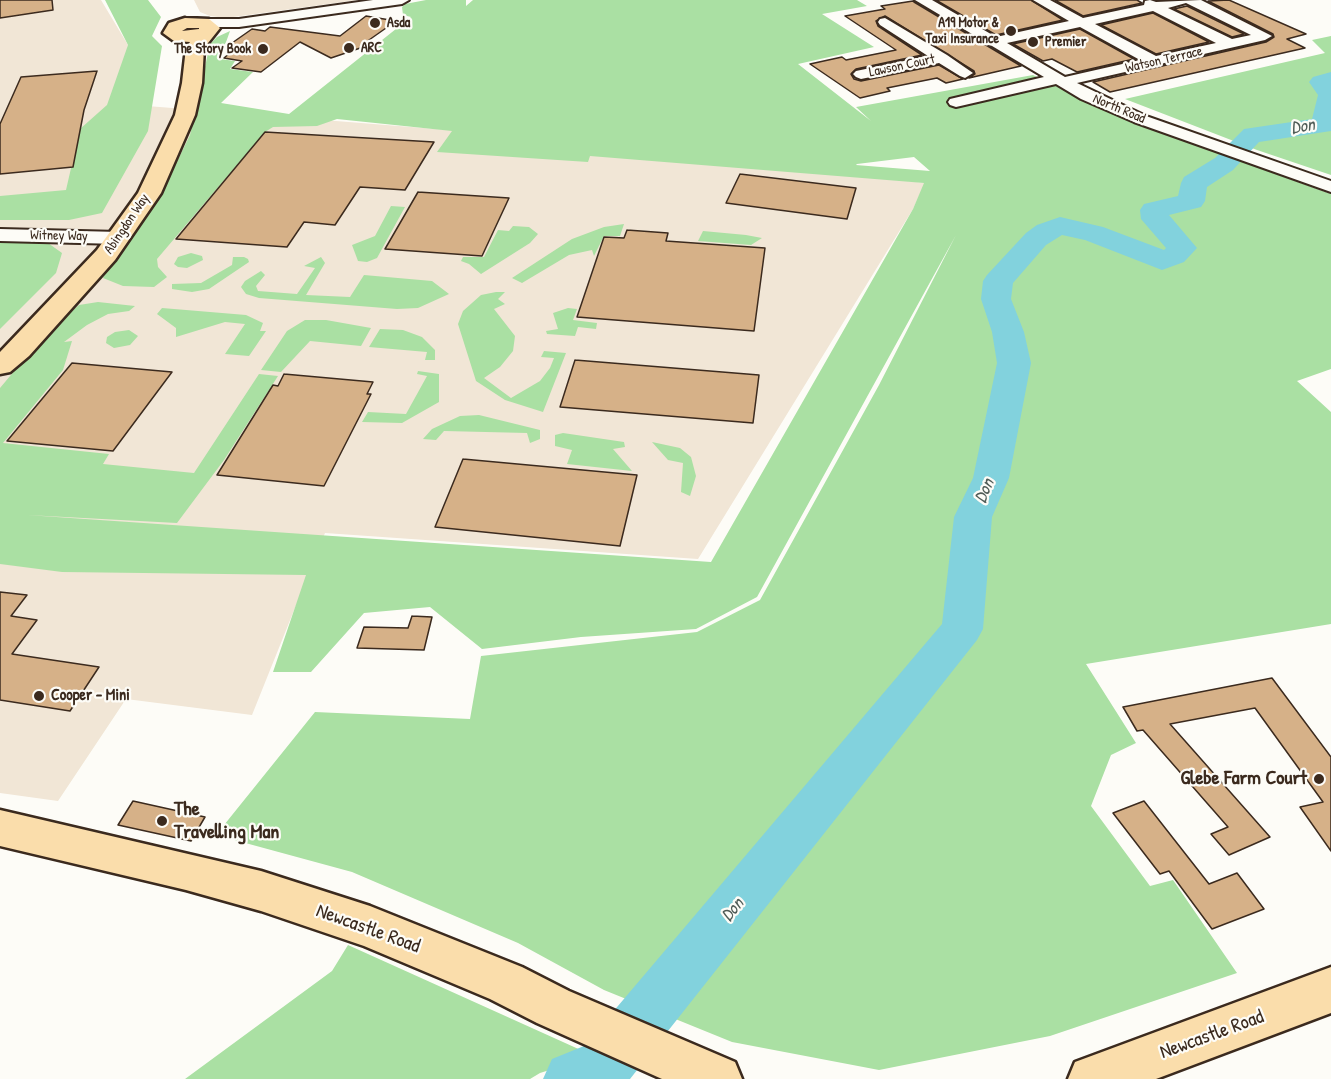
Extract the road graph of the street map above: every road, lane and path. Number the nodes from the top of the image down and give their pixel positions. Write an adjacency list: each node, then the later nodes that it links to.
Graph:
1 (402, 0): 11 (street)
2 (922, 0): 12 (street, North Road)
3 (1040, 0): 9 (street)
4 (1184, 0): 6 (street)
5 (1190, 0): 15 (street, Watson Terrace)
6 (1148, 3): 9 (street); 15 (street)
7 (901, 19): 8 (street)
8 (885, 22): 10 (street); 14 (street, Lawson Court)
9 (1081, 22): 13 (street); 17 (street)
10 (868, 25)
11 (192, 27): 26 (main road, Abingdon Way)
12 (974, 31): 13 (street, North Road); 14 (street, Lawson Court)
13 (992, 42): 21 (street, North Road)
14 (919, 43): 16 (street, Lawson Court)
15 (1230, 44): 17 (street, Watson Terrace)
16 (942, 58): 18 (street, Lawson Court); 19 (street, Lawson Court)
17 (1155, 62): 21 (street, Watson Terrace)
18 (965, 72)
19 (861, 74)
20 (989, 81): 22 (street)
21 (1060, 81): 22 (street, Watson Terrace); 24 (street, North Road)
22 (1004, 91): 23 (street, Watson Terrace)
23 (956, 102)
24 (1331, 187)
25 (0, 235): 26 (street, Witney Way)
26 (119, 238): 27 (main road, Abingdon Way)
27 (0, 366)
28 (0, 828): 30 (main road, Newcastle Road)
29 (1331, 990): 31 (main road, Newcastle Road)
30 (718, 1079)
31 (1092, 1079)

